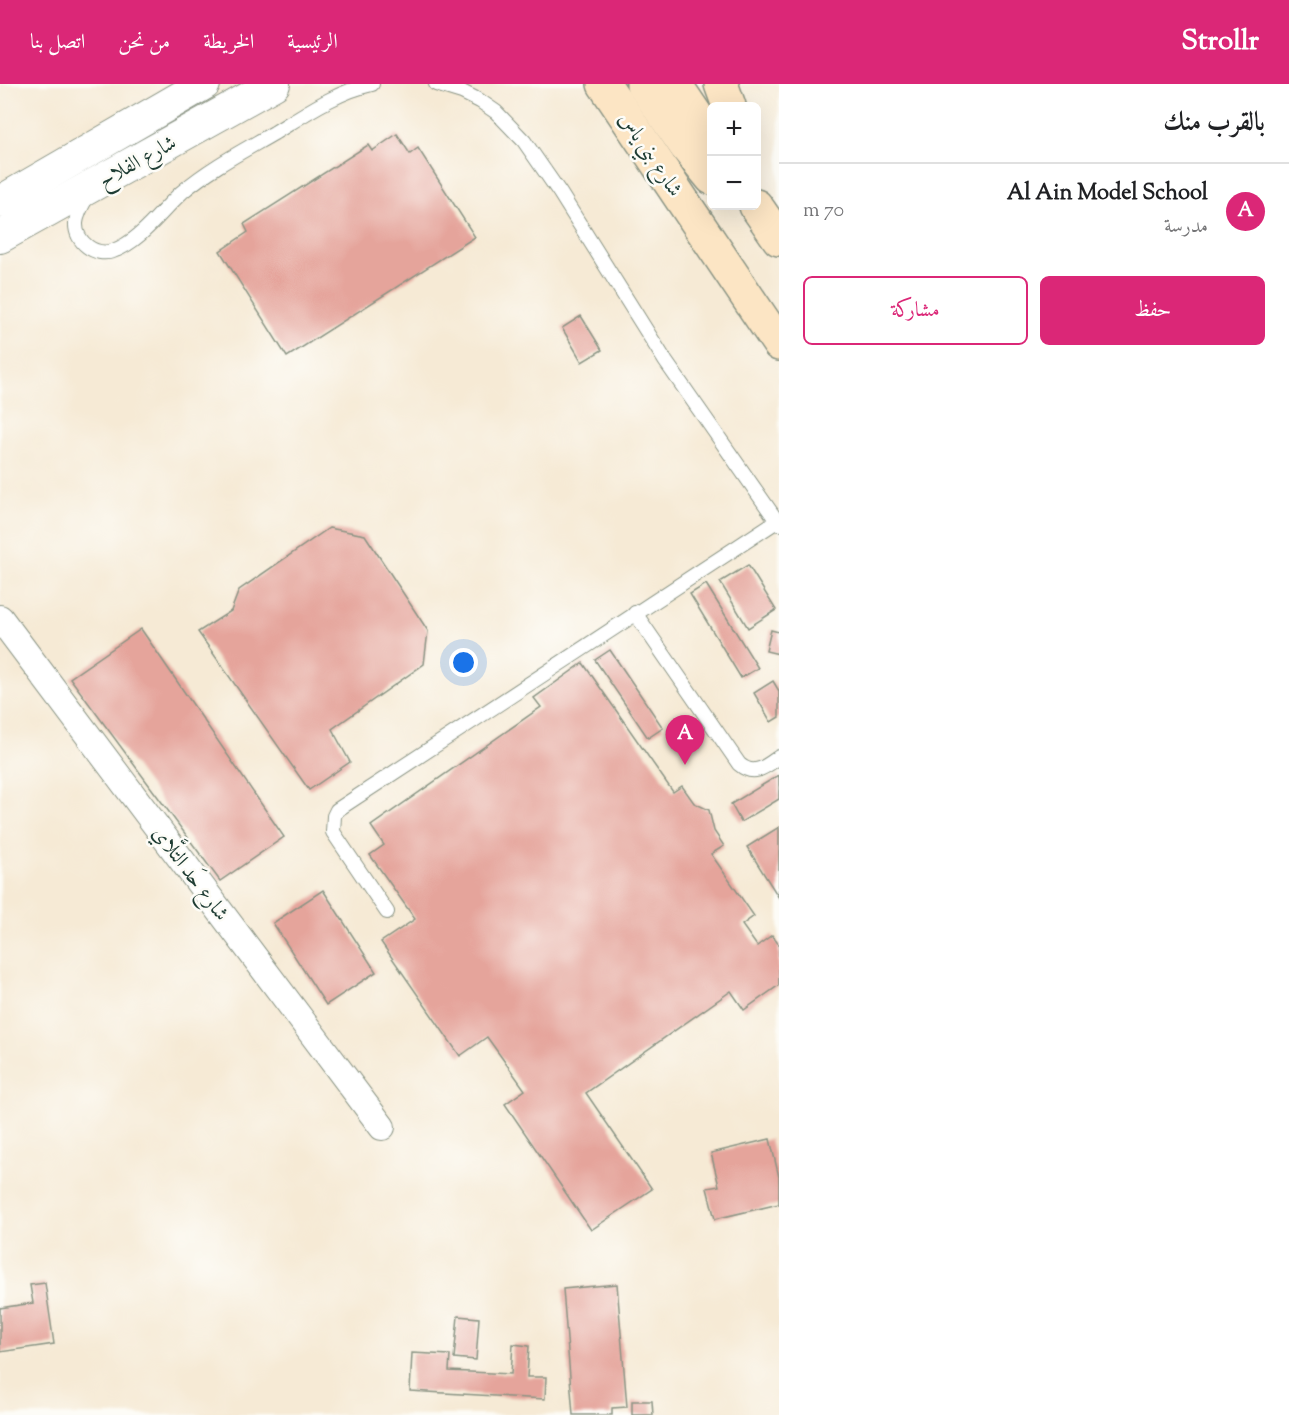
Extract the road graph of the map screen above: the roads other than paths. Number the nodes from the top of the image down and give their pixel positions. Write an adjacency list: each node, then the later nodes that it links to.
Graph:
1 (204, 84): 15 (street, شارع الفلاح)
2 (273, 84): 14 (street, شارع الفلاح)
3 (372, 84): 14 (lane)
4 (436, 84): 20 (lane)
5 (580, 84): 12 (main road)
6 (604, 84): 12 (main road, شارع بني ياس)
7 (643, 84): 13 (main road)
8 (675, 84): 11 (main road)
9 (721, 84): 10 (main road)
10 (728, 102)
11 (707, 133)
12 (640, 138): 19 (main road, شارع بني ياس)
13 (707, 173)
14 (92, 186): 18 (street, شارع الفلاح)
15 (0, 201)
16 (746, 210): 17 (main road)
17 (769, 224)
18 (0, 237)
19 (779, 344)
20 (778, 522): 21 (lane)
21 (635, 613): 23 (lane); 24 (lane)
22 (0, 618): 25 (street, شارع حَد التلَّاي)
23 (779, 757)
24 (387, 912)
25 (382, 1127)

